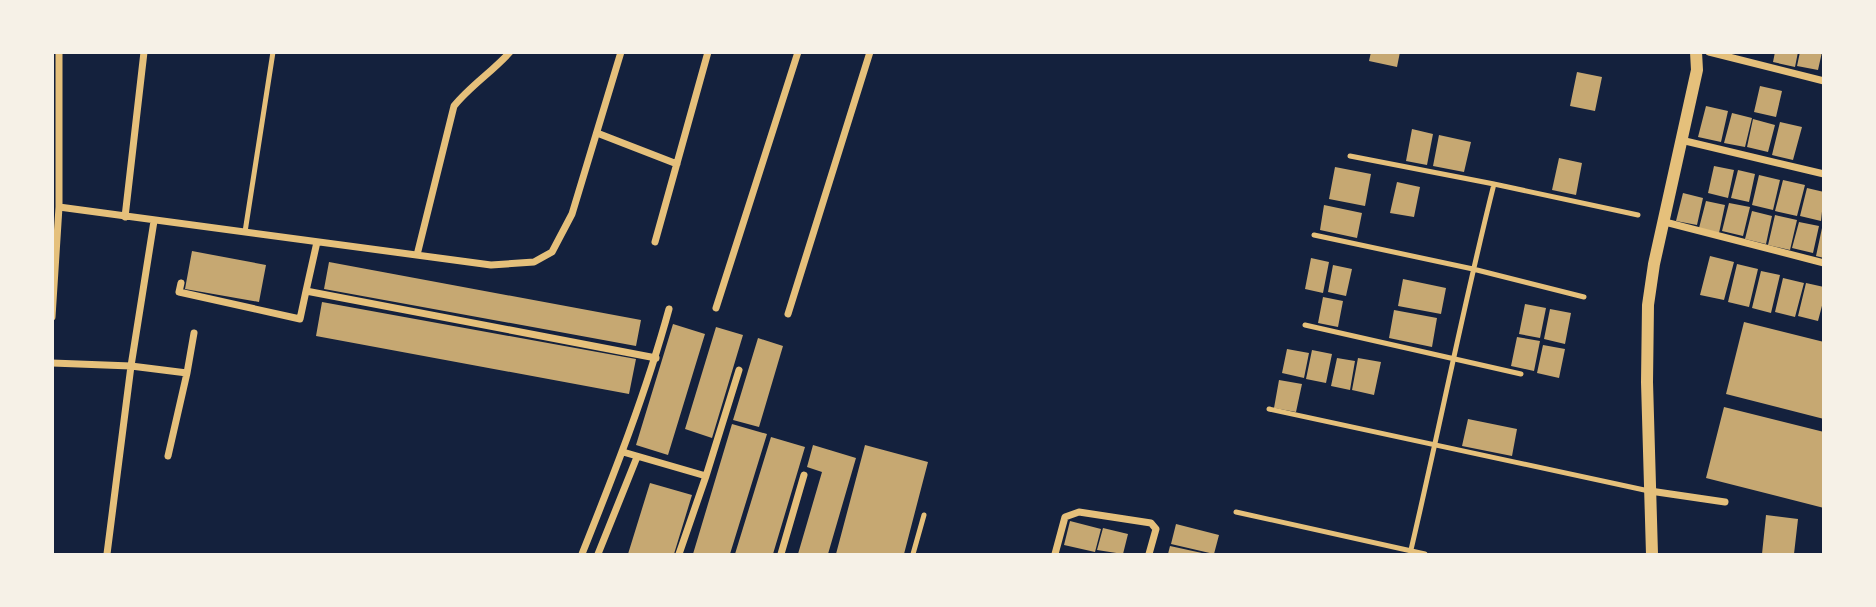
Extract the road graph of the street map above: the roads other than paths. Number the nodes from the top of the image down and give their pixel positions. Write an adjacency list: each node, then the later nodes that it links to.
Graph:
1 (59, 52): 18 (street)
2 (144, 52): 20 (street)
3 (273, 52): 23 (lane)
4 (510, 52): 27 (street)
5 (621, 52): 12 (street)
6 (708, 52): 15 (street)
7 (798, 52): 33 (street)
8 (870, 52): 35 (street)
9 (1696, 52): 13 (street)
10 (1709, 52): 11 (street)
11 (1824, 81)
12 (597, 133): 15 (street); 27 (street)
13 (1681, 140): 16 (street); 22 (street)
14 (1350, 156): 17 (lane)
15 (677, 164): 26 (street)
16 (1824, 174)
17 (1494, 184): 19 (lane); 29 (lane)
18 (59, 207): 20 (street); 36 (street)
19 (1638, 215)
20 (125, 217): 21 (street)
21 (154, 221): 23 (street); 42 (street)
22 (1665, 222): 28 (street); 53 (street)
23 (245, 233): 25 (street)
24 (1314, 235): 29 (lane)
25 (317, 242): 27 (street); 31 (street)
26 (655, 242)
27 (416, 255)
28 (1824, 263)
29 (1473, 269): 32 (lane); 40 (lane)
30 (181, 283): 31 (street)
31 (306, 291): 39 (street)
32 (1584, 297)
33 (716, 308)
34 (669, 309): 39 (street)
35 (788, 314)
36 (52, 317)
37 (1305, 325): 40 (lane)
38 (194, 333): 44 (street)
39 (656, 358): 48 (street)
40 (1454, 358): 45 (lane); 47 (lane)
41 (52, 363): 42 (street)
42 (131, 366): 44 (street); 58 (street)
43 (739, 370): 52 (street)
44 (187, 373): 49 (street)
45 (1521, 374)
46 (1269, 409): 47 (lane)
47 (1436, 446): 53 (lane); 57 (lane)
48 (623, 452): 50 (street); 59 (street)
49 (168, 456)
50 (637, 457): 52 (street); 60 (street)
51 (804, 475): 62 (street)
52 (706, 476): 61 (street)
53 (1650, 491): 54 (street); 67 (street)
54 (1725, 502)
55 (1236, 512): 57 (lane)
56 (924, 515): 63 (lane)
57 (1410, 553): 66 (lane)
58 (107, 555)
59 (582, 555)
60 (598, 555)
61 (679, 555)
62 (781, 555)
63 (913, 555)
64 (1055, 555): 65 (street)
65 (1150, 555)
66 (1425, 555)
67 (1652, 555)

